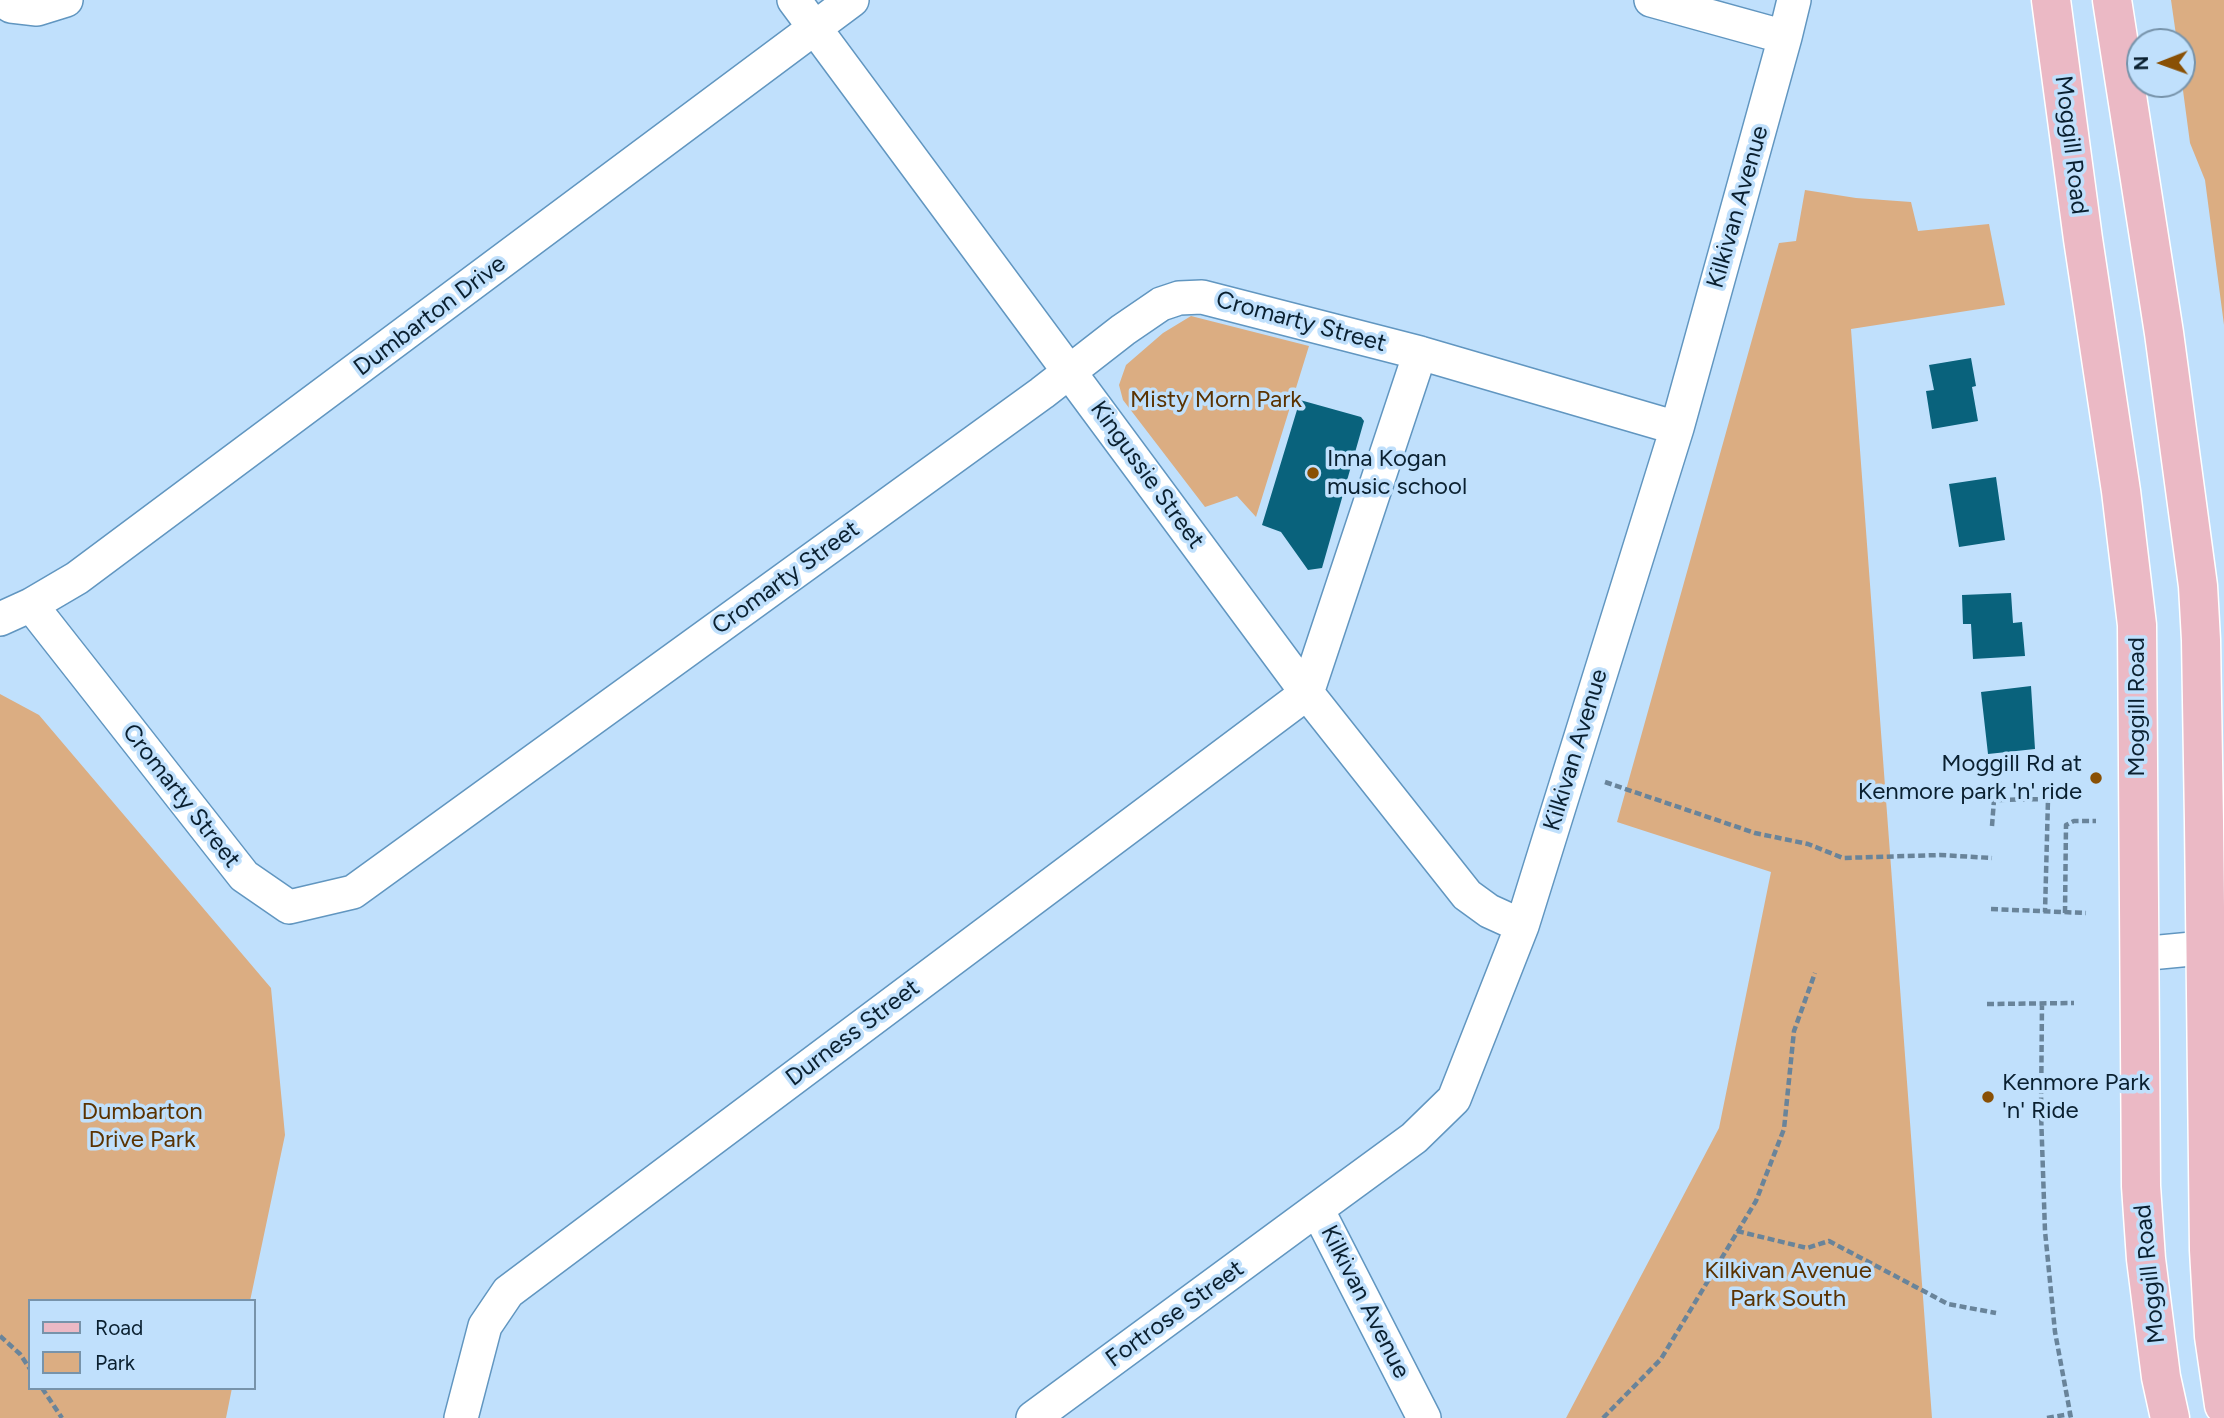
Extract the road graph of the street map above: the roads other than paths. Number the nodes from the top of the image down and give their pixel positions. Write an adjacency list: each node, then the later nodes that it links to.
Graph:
1 (3, 0): 2 (street)
2 (66, 0)
3 (794, 0): 9 (street, Kingussie Street)
4 (852, 0): 9 (street, Dumbarton Drive)
5 (1651, 0): 10 (street)
6 (1794, 0): 10 (street, Kilkivan Avenue)
7 (2051, 0): 19 (main road, Moggill Road)
8 (2112, 0): 18 (main road)
9 (815, 28): 12 (street, Kingussie Street); 14 (street, Dumbarton Drive)
10 (1785, 37): 13 (street, Kilkivan Avenue)
11 (1420, 353): 12 (street, Cromarty Street); 13 (street, Cromarty Street); 16 (street)
12 (1071, 371): 14 (street, Cromarty Street); 16 (street, Kingussie Street)
13 (1676, 428): 17 (street, Kilkivan Avenue)
14 (31, 605): 15 (street, Dumbarton Drive)
15 (0, 618)
16 (1307, 693): 17 (street, Kingussie Street); 22 (street, Durness Street)
17 (1522, 926): 20 (street, Kilkivan Avenue)
18 (2215, 947): 19 (street); 21 (main road)
19 (2139, 954): 25 (main road, Moggill Road)
20 (1317, 1209): 23 (street, Fortrose Street); 24 (street, Kilkivan Avenue)
21 (2224, 1405)
22 (461, 1418)
23 (1033, 1418)
24 (1424, 1418)
25 (2170, 1418)

